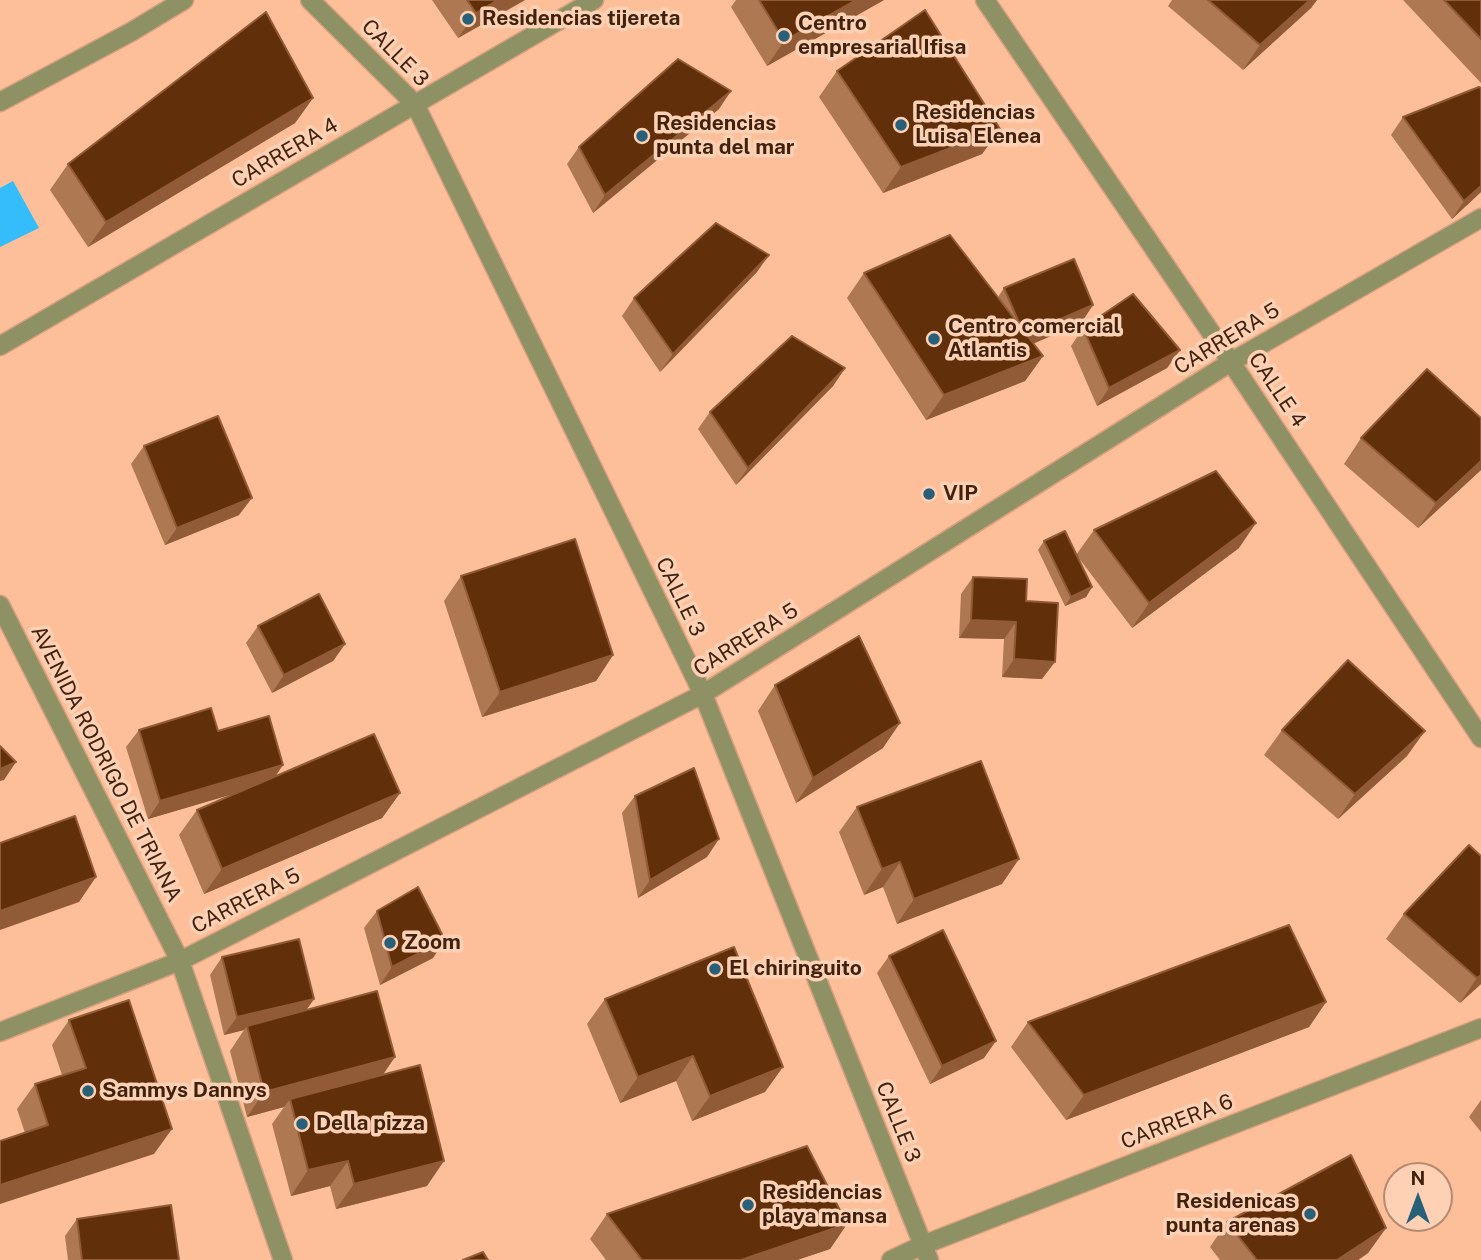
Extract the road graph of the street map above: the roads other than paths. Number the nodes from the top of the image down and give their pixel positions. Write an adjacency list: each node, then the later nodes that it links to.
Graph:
1 (184, 0): 5 (street)
2 (310, 0): 6 (street, CALLE 3)
3 (594, 0): 6 (street, CARRERA 4)
4 (985, 0): 9 (street, CALLE 4)
5 (0, 102)
6 (415, 104): 8 (street, CARRERA 4); 11 (street, CALLE 3)
7 (1481, 218): 9 (street, CARRERA 5)
8 (0, 346)
9 (1231, 362): 11 (street, CARRERA 5); 12 (street, CALLE 4)
10 (0, 605): 13 (street, AVENIDA RODRIGO DE TRIANA)
11 (703, 694): 13 (street, CARRERA 5); 16 (street, CALLE 3)
12 (1481, 738)
13 (180, 961): 15 (street, CARRERA 5); 17 (street, AVENIDA RODRIGO DE TRIANA)
14 (1481, 1028): 16 (street, CARRERA 6)
15 (0, 1032)
16 (926, 1253): 18 (street, CARRERA 6)
17 (283, 1260)
18 (891, 1260)

